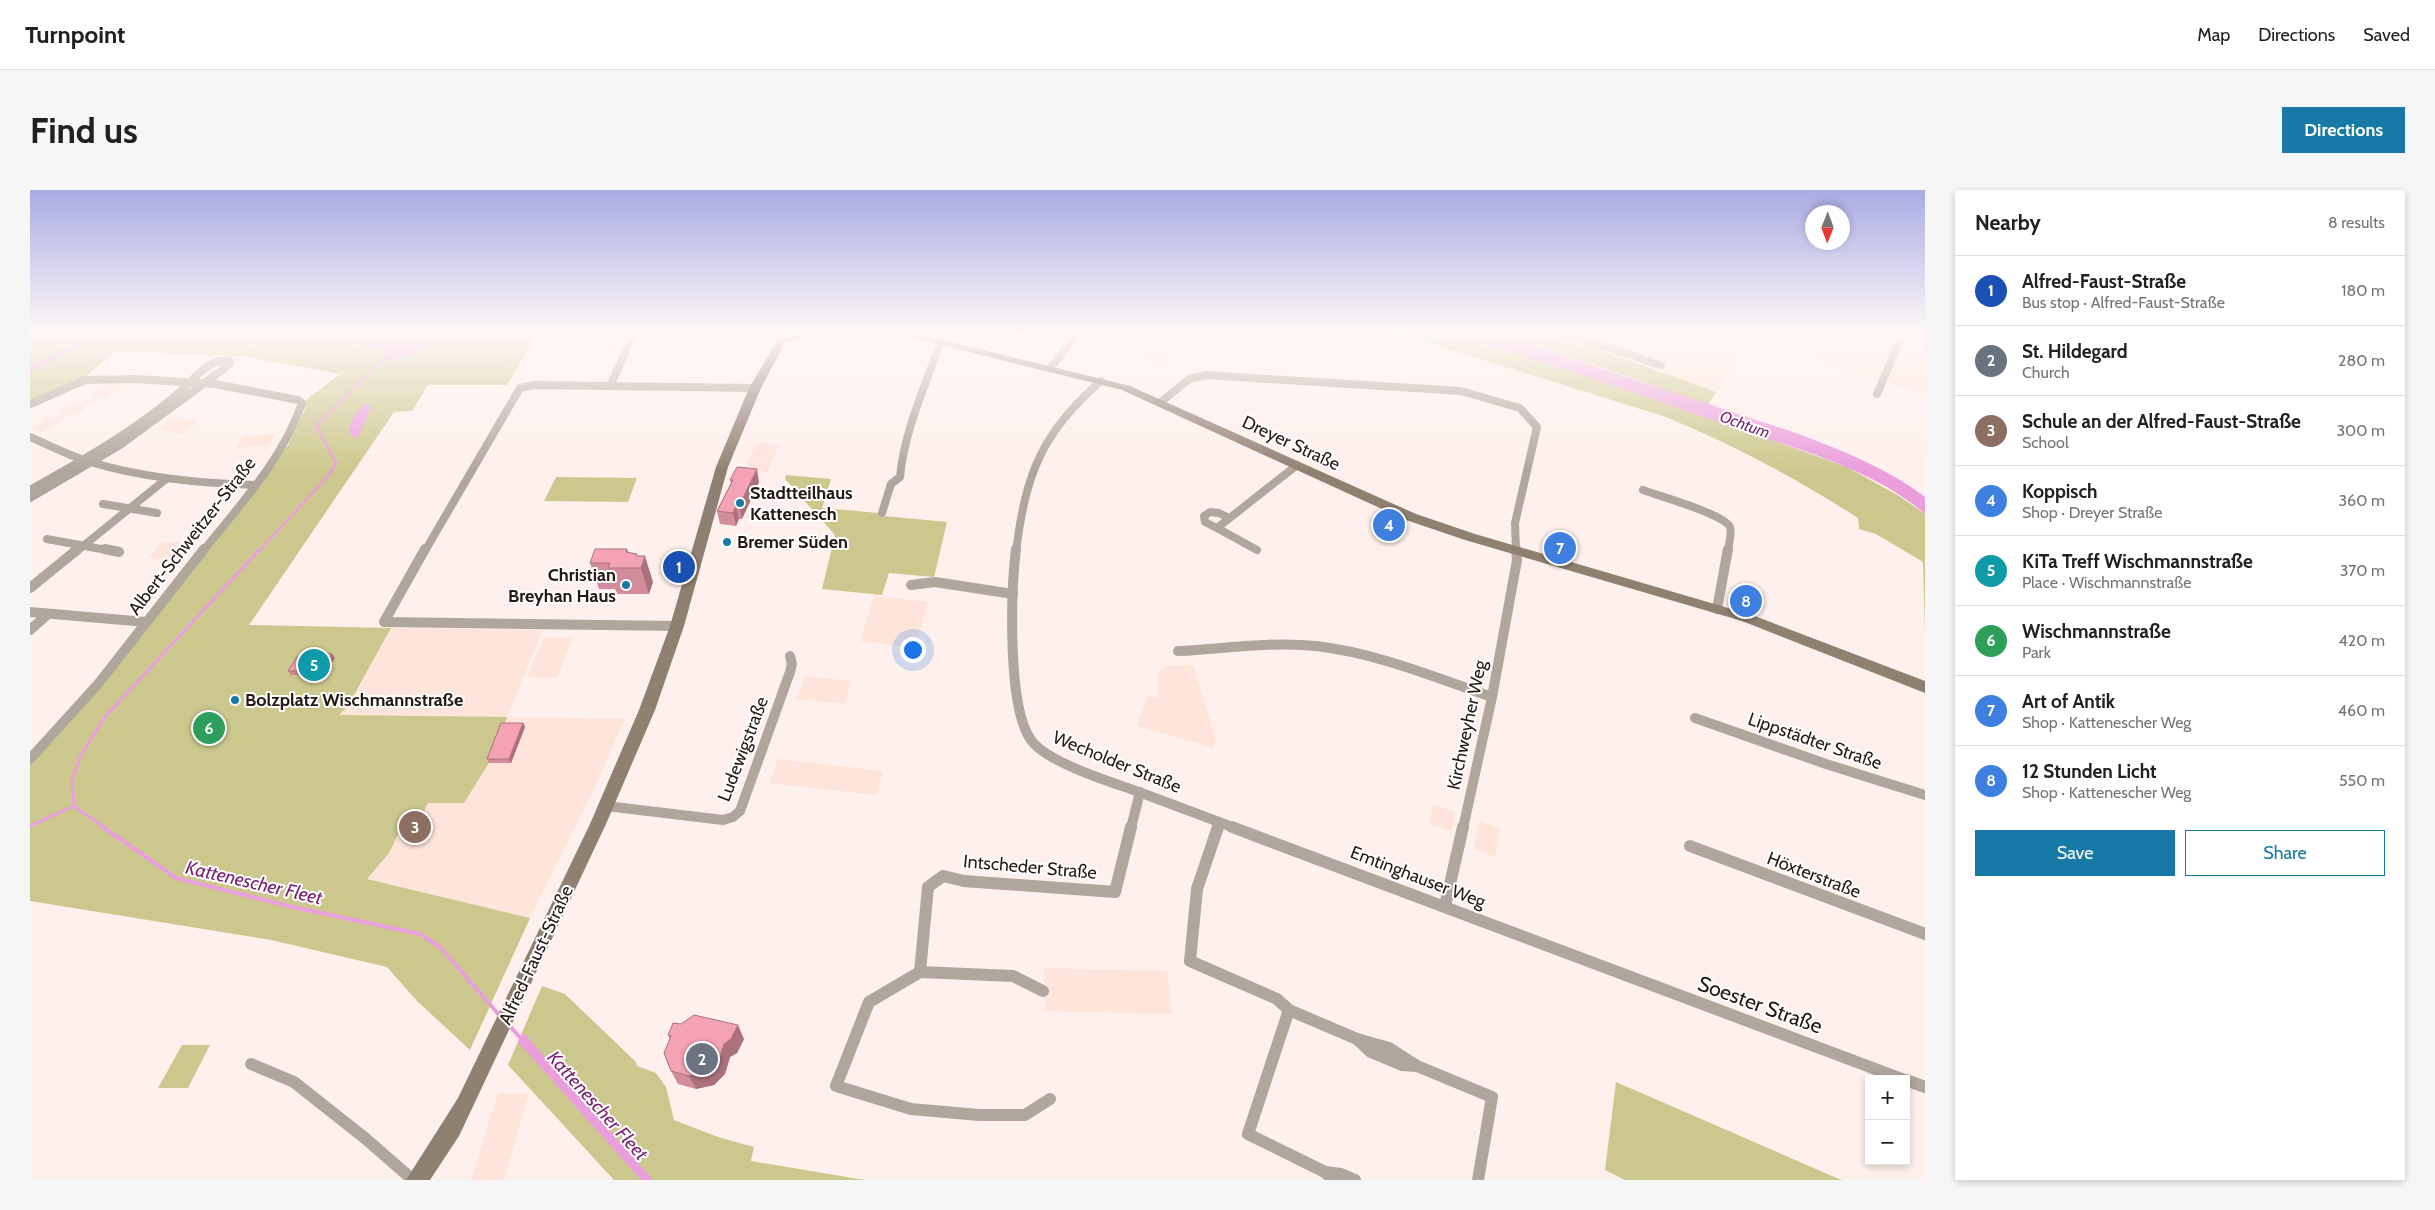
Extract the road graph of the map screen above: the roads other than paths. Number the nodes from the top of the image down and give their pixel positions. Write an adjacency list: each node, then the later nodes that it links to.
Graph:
1 (195, 379): 11 (street)
2 (209, 379): 12 (street)
3 (613, 379): 13 (street)
4 (761, 379): 14 (street, Alfred-Faust-Straße)
5 (928, 379): 29 (street)
6 (1094, 379): 10 (street, Dreyer Straße)
7 (1189, 379): 16 (street, Kirchweyher Weg)
8 (1294, 379): 35 (street, Kirchweyher Weg)
9 (1883, 379): 15 (street)
10 (1101, 381): 16 (street, Dreyer Straße); 39 (street, Wecholder Straße)
11 (191, 383): 12 (street); 17 (street); 19 (street)
12 (203, 384): 19 (street); 22 (street, Albert-Schweitzer-Straße)
13 (610, 386): 14 (street); 44 (street)
14 (755, 388): 44 (street, Alfred-Faust-Straße)
15 (1877, 394)
16 (1161, 402): 20 (street, Dreyer Straße)
17 (30, 404)
18 (30, 437): 19 (street)
19 (88, 461): 21 (street); 23 (street); 25 (street)
20 (1297, 465): 30 (street); 35 (street, Dreyer Straße)
21 (166, 478): 22 (street); 27 (street)
22 (255, 485): 43 (street, Albert-Schweitzer-Straße)
23 (30, 490)
24 (1643, 490): 40 (street)
25 (30, 498)
26 (103, 504): 27 (street)
27 (130, 508): 28 (street); 33 (street)
28 (157, 513)
29 (882, 513)
30 (1229, 518): 31 (street); 31 (street)
31 (1217, 528): 34 (street)
32 (47, 539): 33 (street)
33 (83, 545): 36 (street); 38 (street)
34 (1258, 550)
35 (1516, 550): 40 (street, Dreyer Straße); 49 (street, Kirchweyher Weg)
36 (119, 552)
37 (911, 585): 39 (street)
38 (30, 588)
39 (1013, 594): 52 (street, Wecholder Straße)
40 (1718, 609): 48 (street, Dreyer Straße)
41 (30, 612): 42 (street)
42 (47, 615): 43 (street); 45 (street)
43 (146, 622): 51 (street, Albert-Schweitzer-Straße)
44 (677, 626): 54 (street, Alfred-Faust-Straße)
45 (30, 630)
46 (1178, 651): 49 (street)
47 (790, 656): 54 (street, Ludewigstraße)
48 (1925, 687)
49 (1492, 697): 57 (street, Kirchweyher Weg)
50 (1695, 718): 53 (street, Lippstädter Straße)
51 (30, 759)
52 (1140, 792): 55 (street, Wecholder Straße); 60 (street, Intscheder Straße)
53 (1925, 795)
54 (606, 806): 70 (street, Alfred-Faust-Straße)
55 (1219, 822): 57 (street, Emtinghauser Weg); 62 (street)
56 (1690, 846): 58 (street, Höxterstraße)
57 (1445, 906): 59 (street, Emtinghauser Weg)
58 (1925, 934)
59 (1604, 968): 64 (street, Soester Straße)
60 (920, 972): 61 (street); 67 (street)
61 (1043, 991)
62 (1289, 1010): 68 (street); 72 (street)
63 (251, 1064): 69 (street)
64 (1891, 1075)
65 (1910, 1081): 66 (street)
66 (1925, 1087)
67 (1050, 1099)
68 (1329, 1176): 71 (street)
69 (413, 1180)
70 (417, 1180)
71 (1355, 1180)
72 (1478, 1180)

